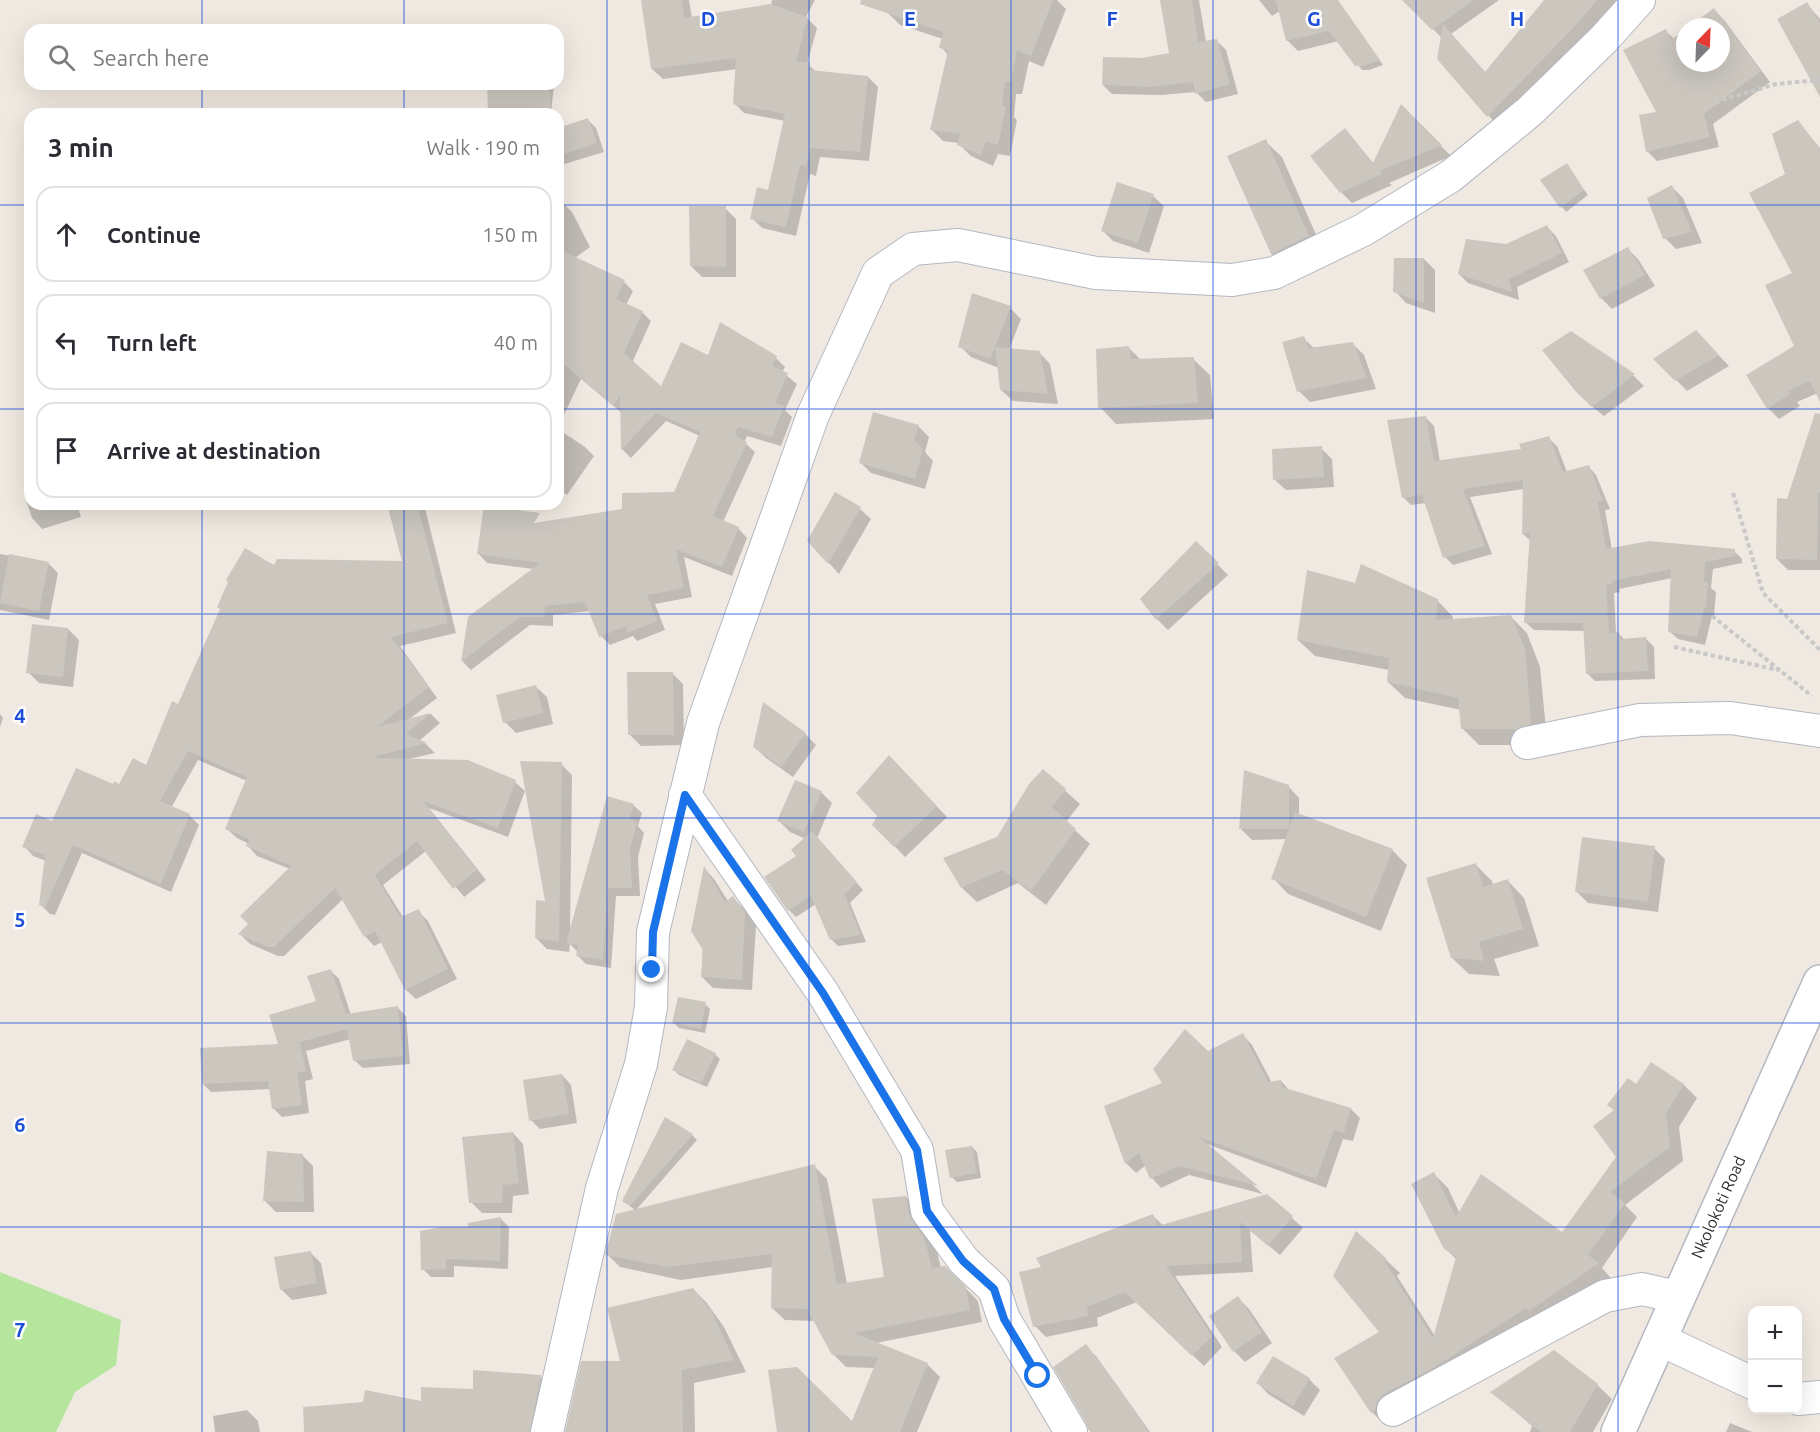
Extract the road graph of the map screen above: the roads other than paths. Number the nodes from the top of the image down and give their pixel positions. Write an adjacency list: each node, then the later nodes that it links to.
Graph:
1 (1639, 0): 4 (street)
2 (1820, 731): 3 (street)
3 (1527, 743)
4 (685, 795): 12 (street); 13 (street)
5 (1820, 982): 6 (main road, Nkolokoti Road)
6 (1677, 1297): 7 (main road, Nkolokoti Road); 11 (street)
7 (1659, 1339): 8 (street); 14 (main road, Nkolokoti Road)
8 (1748, 1381)
9 (1820, 1397): 10 (street)
10 (1802, 1399)
11 (1393, 1410)
12 (547, 1432)
13 (1071, 1432)
14 (1618, 1432)

